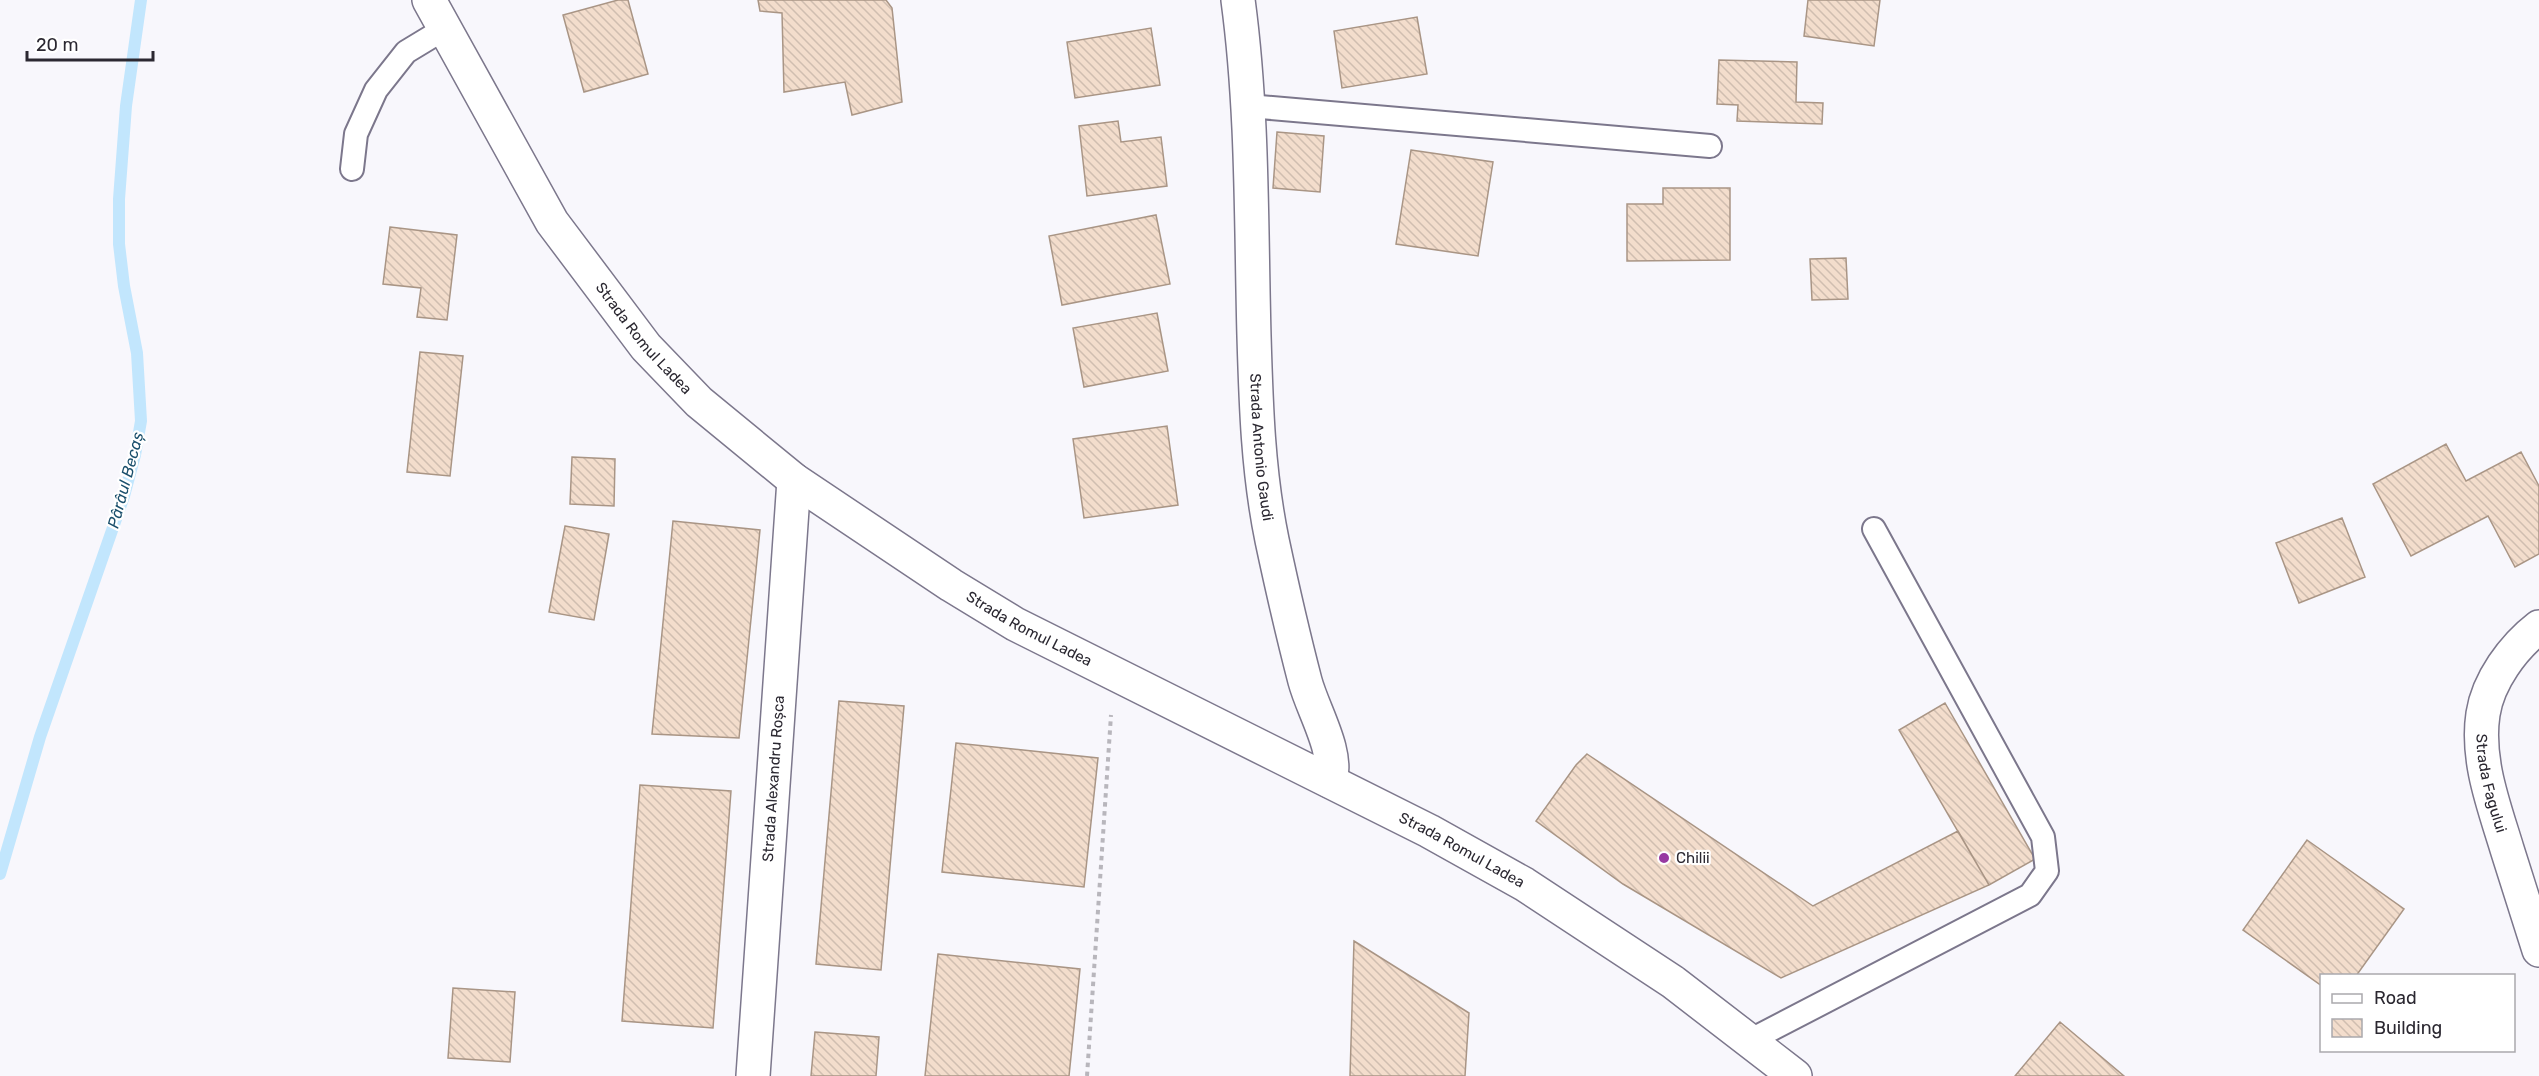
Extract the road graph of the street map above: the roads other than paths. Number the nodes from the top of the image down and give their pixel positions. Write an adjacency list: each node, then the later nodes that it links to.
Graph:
1 (429, 0): 3 (street, Strada Romul Ladea)
2 (1238, 0): 4 (street, Strada Antonio Gaudi)
3 (444, 29): 6 (lane); 7 (street, Strada Romul Ladea)
4 (1248, 106): 5 (lane); 10 (street, Strada Antonio Gaudi)
5 (1710, 146)
6 (352, 169)
7 (794, 480): 10 (street, Strada Romul Ladea); 13 (street, Strada Alexandru Roșca)
8 (1874, 529): 12 (lane)
9 (2539, 627): 11 (street, Strada Fagului)
10 (1330, 781): 12 (street, Strada Romul Ladea)
11 (2539, 950)
12 (1749, 1041): 14 (street, Strada Romul Ladea)
13 (753, 1076)
14 (1795, 1076)

